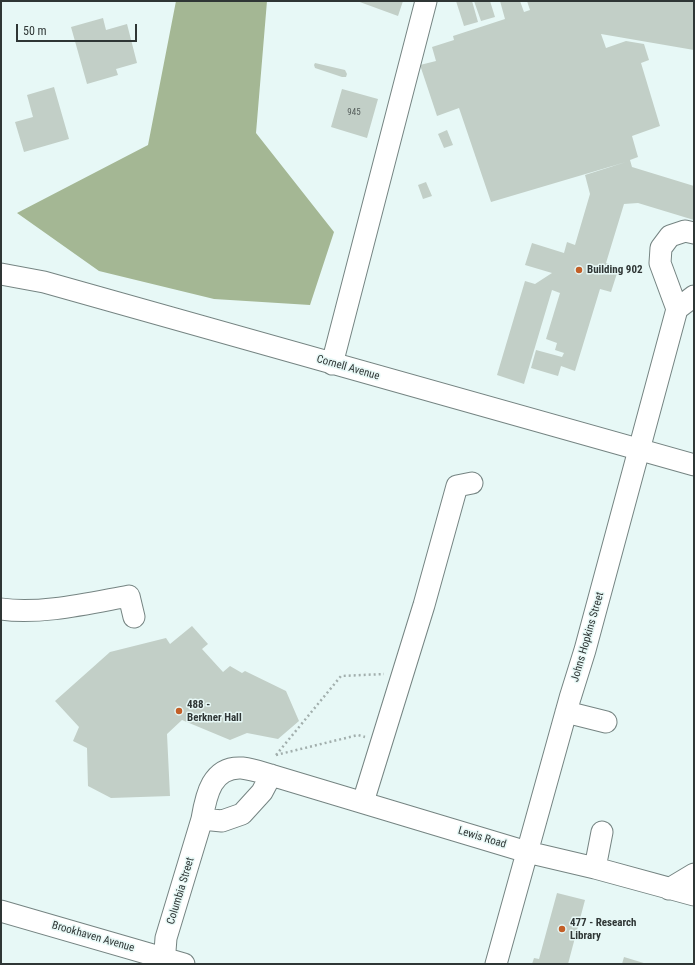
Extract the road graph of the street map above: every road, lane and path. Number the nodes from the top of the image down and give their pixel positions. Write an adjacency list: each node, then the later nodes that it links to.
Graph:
1 (426, 1): 6 (street)
2 (694, 234): 5 (street)
3 (1, 274): 6 (street, Cornell Avenue)
4 (694, 296): 5 (street)
5 (677, 309): 7 (street, Johns Hopkins Street)
6 (332, 364): 7 (street, Cornell Avenue)
7 (640, 450): 8 (street, Cornell Avenue); 13 (street, Johns Hopkins Street)
8 (694, 465)
9 (472, 483): 12 (street)
10 (1, 608): 11 (street)
11 (134, 617)
12 (404, 673): 15 (street); 16 (path)
13 (566, 712): 14 (street); 22 (street, Johns Hopkins Street)
14 (606, 722)
15 (382, 742): 16 (path); 19 (street)
16 (276, 755): 18 (path)
17 (222, 771): 18 (street, Lewis Road); 20 (street, Columbia Street)
18 (267, 774): 19 (street, Lewis Road); 20 (street)
19 (363, 802): 22 (street, Lewis Road)
20 (202, 818): 28 (street, Columbia Street)
21 (602, 832): 23 (street)
22 (527, 852): 23 (street, Lewis Road); 29 (street, Johns Hopkins Street)
23 (595, 868): 25 (street, Lewis Road)
24 (694, 874): 25 (street)
25 (669, 889): 26 (street, Lewis Road)
26 (694, 895)
27 (1, 911): 28 (street, Brookhaven Avenue)
28 (171, 962)
29 (496, 964)

